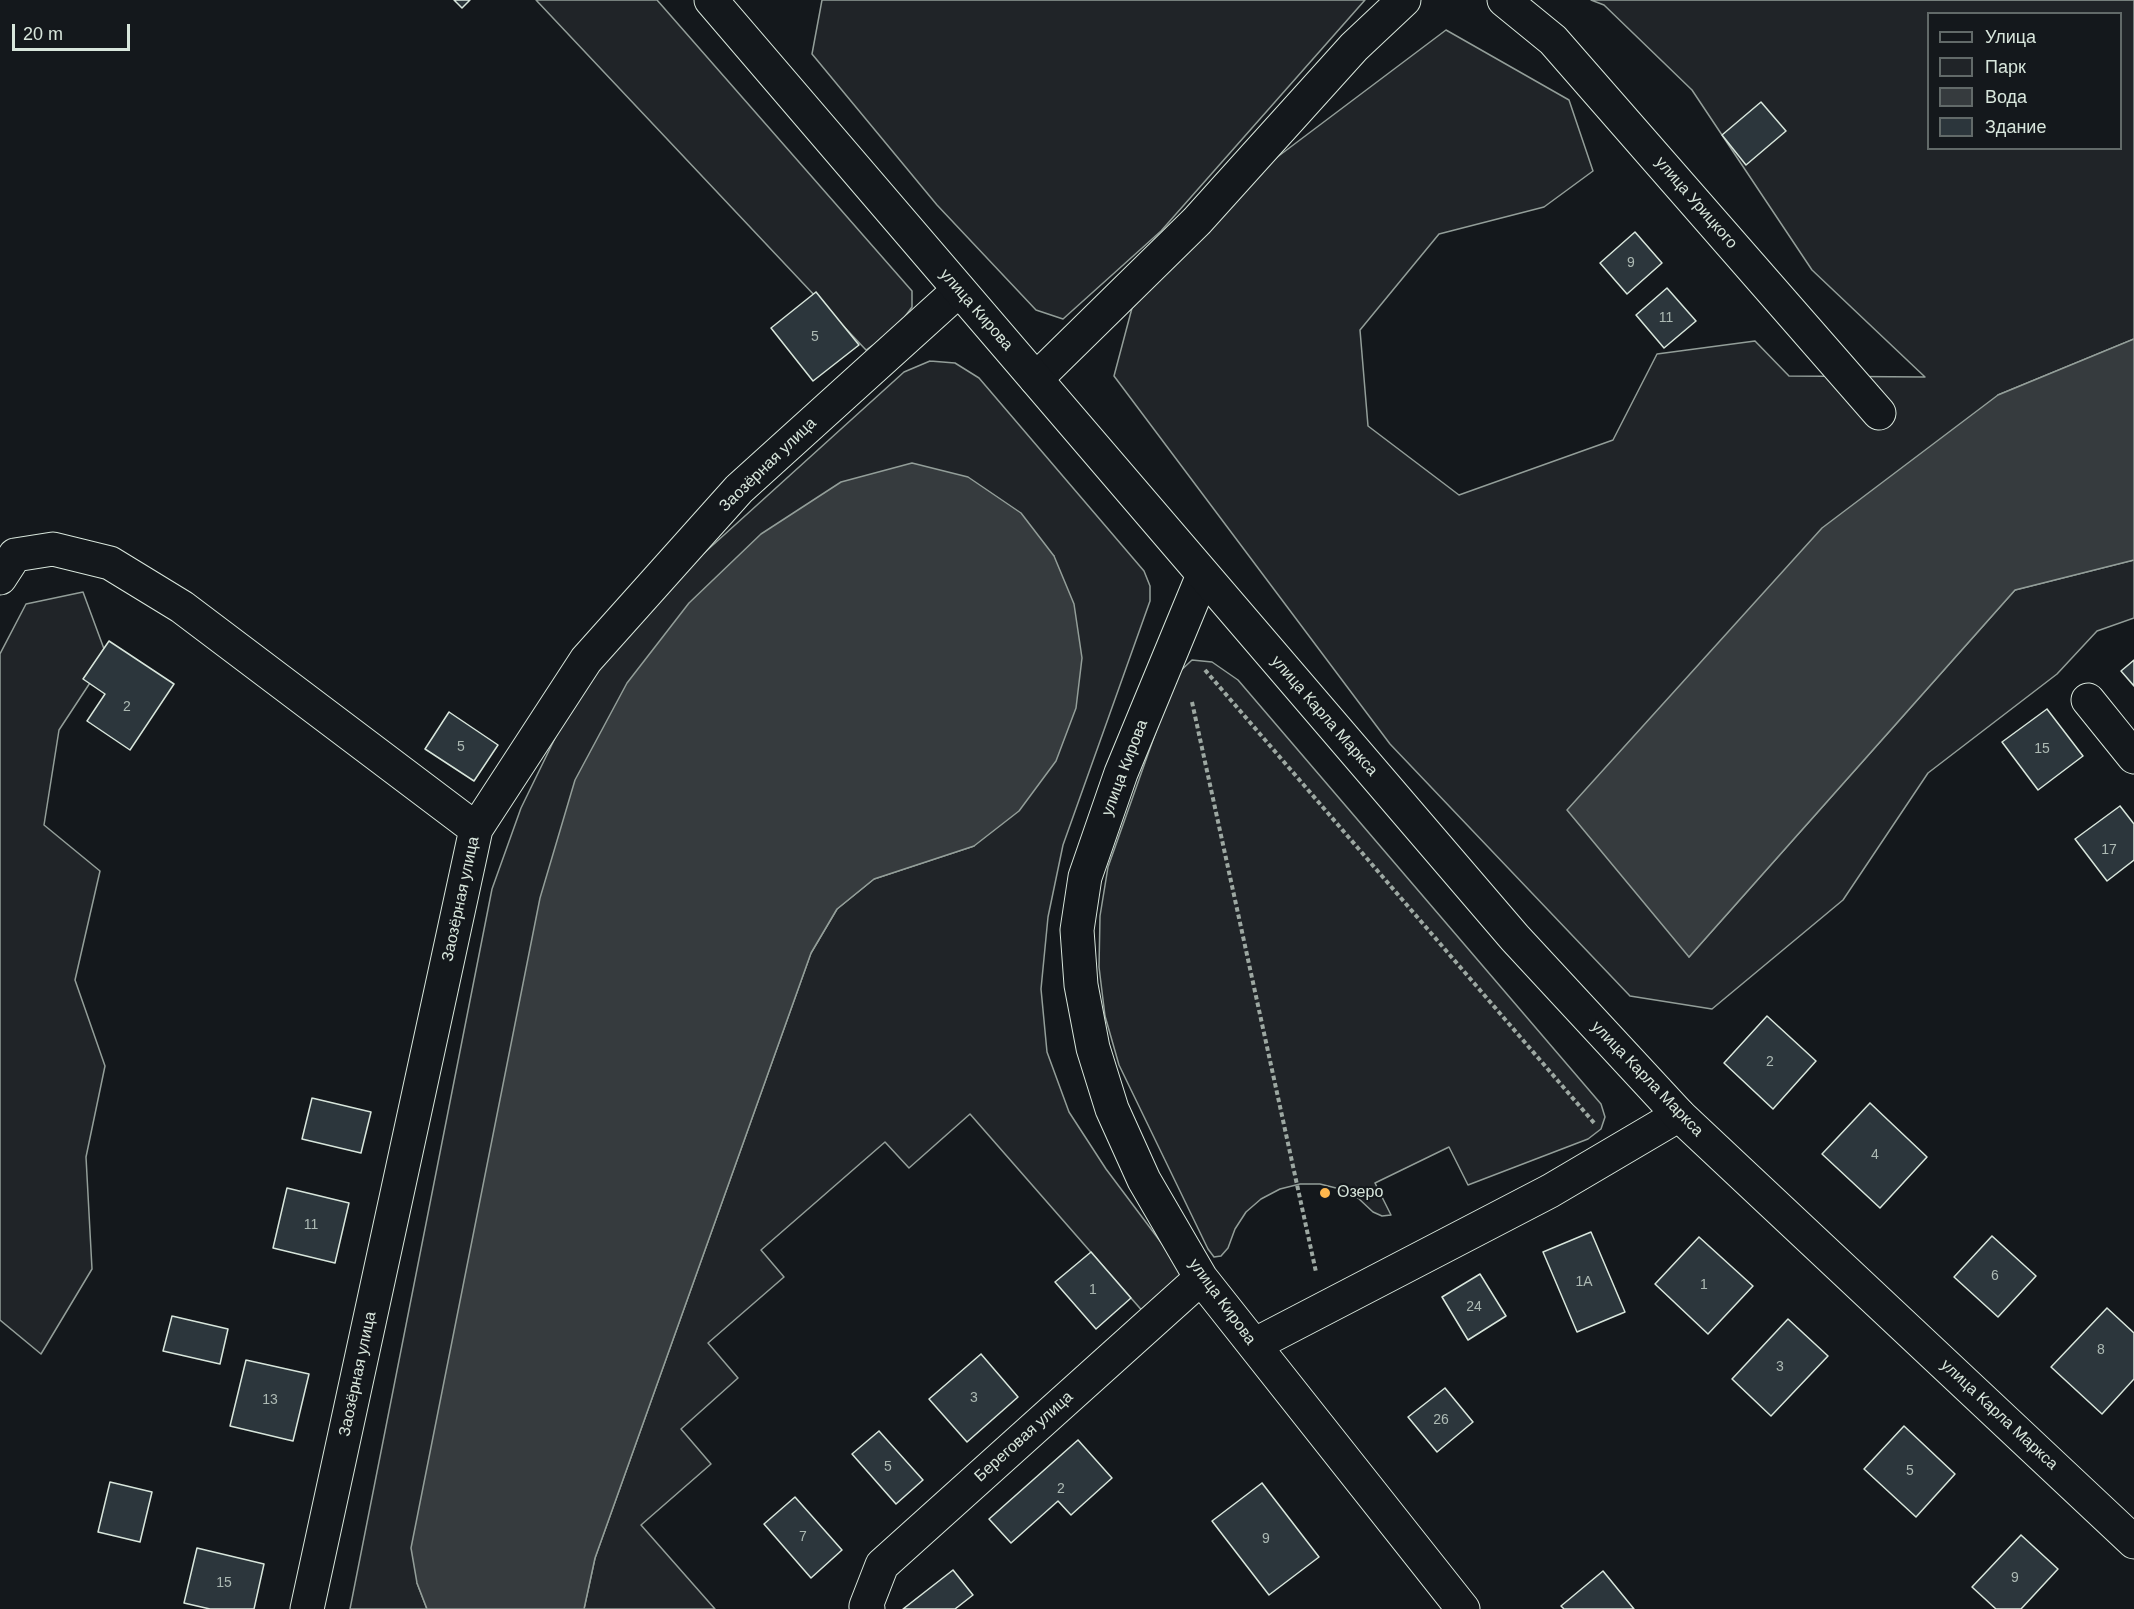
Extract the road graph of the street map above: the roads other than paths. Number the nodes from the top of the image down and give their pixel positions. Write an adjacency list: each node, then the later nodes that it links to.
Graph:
1 (711, 0): 4 (street, улица Кирова)
2 (1404, 0): 5 (street)
3 (1504, 0): 6 (street, улица Урицкого)
4 (959, 290): 5 (street, улица Кирова); 11 (street, Заозёрная улица)
5 (1036, 379): 8 (street, улица Кирова)
6 (1880, 413)
7 (5, 555): 11 (street)
8 (1203, 575): 12 (street, улица Карла Маркса); 13 (street, улица Кирова)
9 (2088, 700): 10 (street)
10 (2134, 756)
11 (476, 829): 16 (street, Заозёрная улица)
12 (1679, 1115): 14 (street); 15 (street, улица Карла Маркса)
13 (1201, 1278): 14 (street, улица Кирова); 17 (street, Береговая улица)
14 (1254, 1345): 18 (street, улица Кирова)
15 (2134, 1542)
16 (307, 1609)
17 (868, 1609)
18 (1463, 1609)

